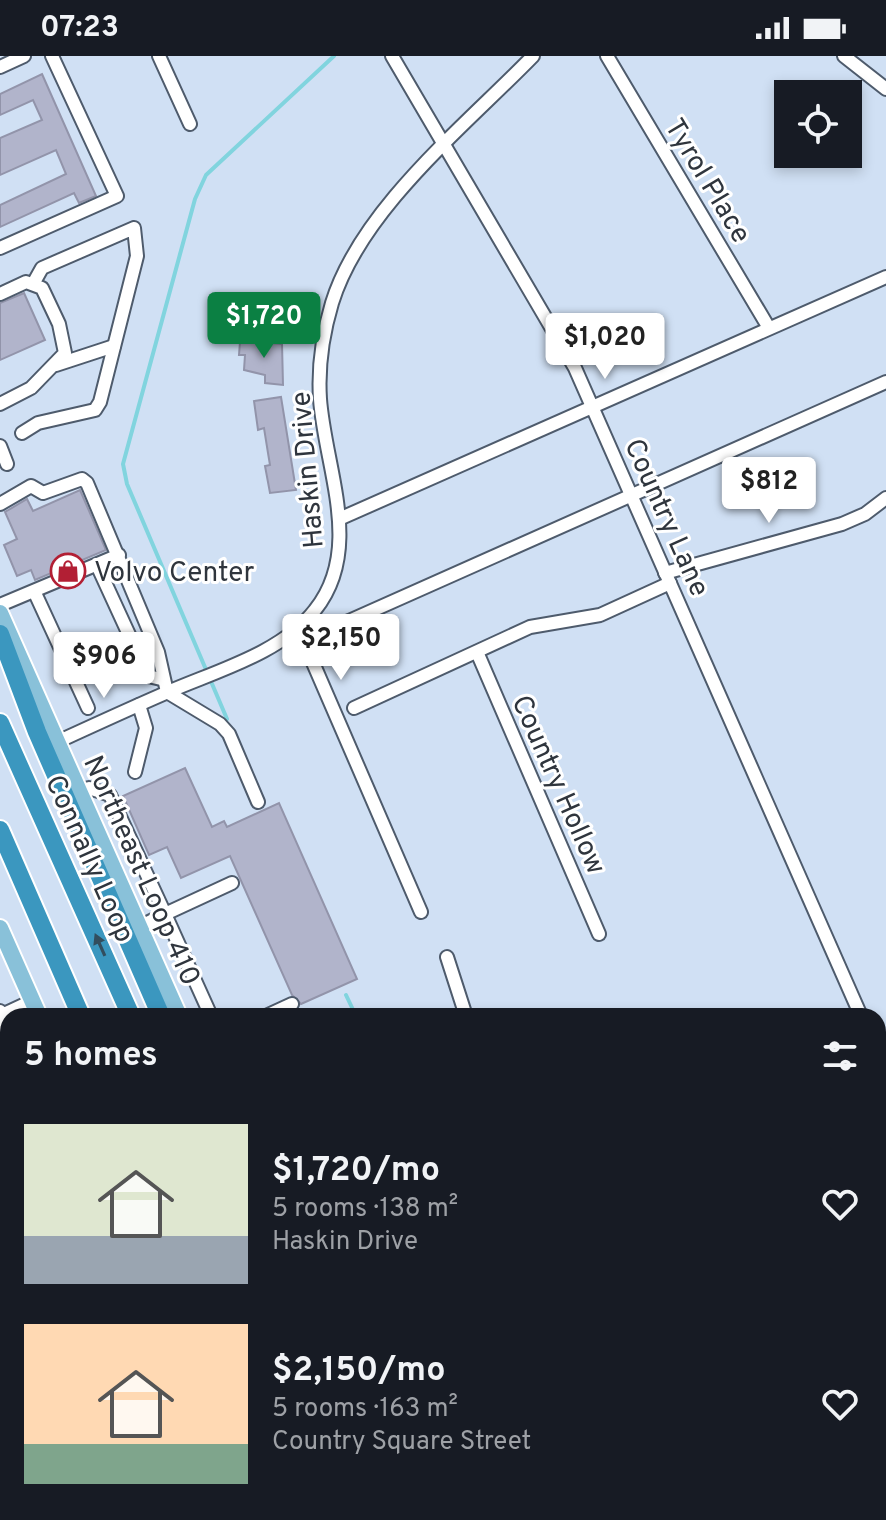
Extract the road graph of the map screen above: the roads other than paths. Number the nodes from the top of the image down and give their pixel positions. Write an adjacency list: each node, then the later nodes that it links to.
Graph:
1 (24, 56): 8 (street)
2 (52, 56): 12 (street)
3 (159, 56): 10 (street)
4 (392, 56): 11 (street, Country Lane)
5 (533, 56): 11 (street, Haskin Drive)
6 (607, 56): 16 (street, Tyrol Place)
7 (844, 56): 9 (street)
8 (0, 67)
9 (886, 89)
10 (190, 124)
11 (446, 145): 21 (street, Country Lane); 28 (street, Haskin Drive)
12 (0, 248)
13 (886, 277): 16 (street)
14 (33, 284): 15 (street); 17 (street); 18 (street)
15 (0, 294)
16 (769, 328): 21 (street)
17 (114, 346): 18 (street); 22 (street)
18 (55, 365): 20 (street)
19 (886, 382): 25 (street)
20 (0, 404)
21 (592, 407): 25 (street, Country Lane); 28 (street)
22 (22, 433)
23 (0, 446): 24 (street)
24 (7, 464)
25 (632, 496): 31 (street, Country Lane); 35 (street)
26 (886, 498): 31 (street)
27 (0, 504): 29 (street)
28 (339, 519): 35 (street, Haskin Drive)
29 (119, 555): 30 (street); 38 (street)
30 (97, 565): 32 (street); 38 (street)
31 (668, 578): 37 (street); 65 (street, Country Lane)
32 (35, 593): 33 (street); 41 (street)
33 (0, 605)
34 (0, 613): 44 (main road, Northeast Loop 410)
35 (300, 626): 39 (street, Haskin Drive); 50 (street)
36 (0, 634): 60 (highway)
37 (477, 652): 42 (street); 53 (street, Country Hollow)
38 (161, 679): 39 (street)
39 (167, 692): 40 (street, Haskin Drive); 47 (street)
40 (139, 705): 44 (street, Haskin Drive); 45 (street)
41 (88, 708)
42 (354, 708)
43 (0, 723): 59 (highway, Connally Loop, one-way to 43)
44 (57, 742): 46 (main road, Northeast Loop 410)
45 (135, 772)
46 (79, 792): 51 (street); 52 (main road, Northeast Loop 410)
47 (258, 802)
48 (0, 830): 58 (highway)
49 (232, 883): 51 (street)
50 (421, 912)
51 (165, 914): 52 (street); 62 (street)
52 (139, 927): 61 (main road, Northeast Loop 410)
53 (599, 934)
54 (1, 935): 57 (main road)
55 (447, 957): 64 (street)
56 (292, 1004): 63 (street)
57 (36, 1008)
58 (78, 1008)
59 (127, 1008)
60 (158, 1008)
61 (175, 1008)
62 (207, 1008)
63 (283, 1008)
64 (463, 1008)
65 (857, 1008)

